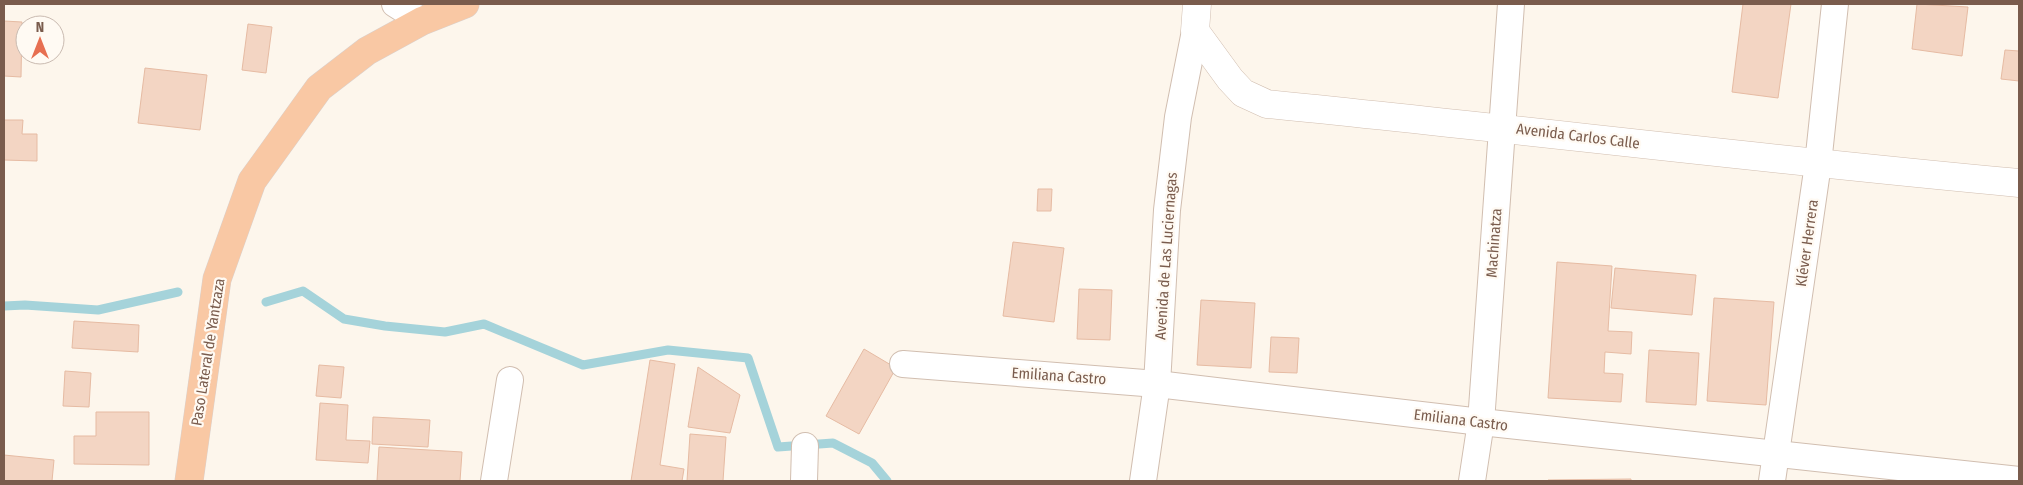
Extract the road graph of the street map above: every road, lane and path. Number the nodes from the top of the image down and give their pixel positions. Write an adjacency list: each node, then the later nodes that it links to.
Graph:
1 (395, 4): 6 (street)
2 (465, 4): 6 (highway, Paso Lateral de Yantzaza)
3 (1197, 4): 7 (street)
4 (1511, 4): 8 (street, Machinatza)
5 (1835, 4): 9 (street, Kléver Herrera)
6 (422, 21): 18 (highway, Paso Lateral de Yantzaza)
7 (1195, 31): 8 (street, Avenida Carlos Calle); 13 (street, Avenida de Las Luciernagas)
8 (1502, 127): 9 (street, Avenida Carlos Calle); 14 (street, Machinatza)
9 (1818, 164): 10 (street, Avenida Carlos Calle); 16 (street, Kléver Herrera)
10 (2019, 183)
11 (903, 364): 13 (street, Emiliana Castro)
12 (510, 380): 19 (street)
13 (1157, 384): 14 (street, Emiliana Castro); 21 (street, Avenida de Las Luciernagas)
14 (1481, 422): 16 (street, Emiliana Castro); 22 (street, Machinatza)
15 (805, 446): 20 (street)
16 (1776, 455): 17 (street, Emiliana Castro); 23 (street, Kléver Herrera)
17 (2019, 480)
18 (189, 481)
19 (494, 481)
20 (804, 481)
21 (1143, 481)
22 (1472, 481)
23 (1772, 481)

